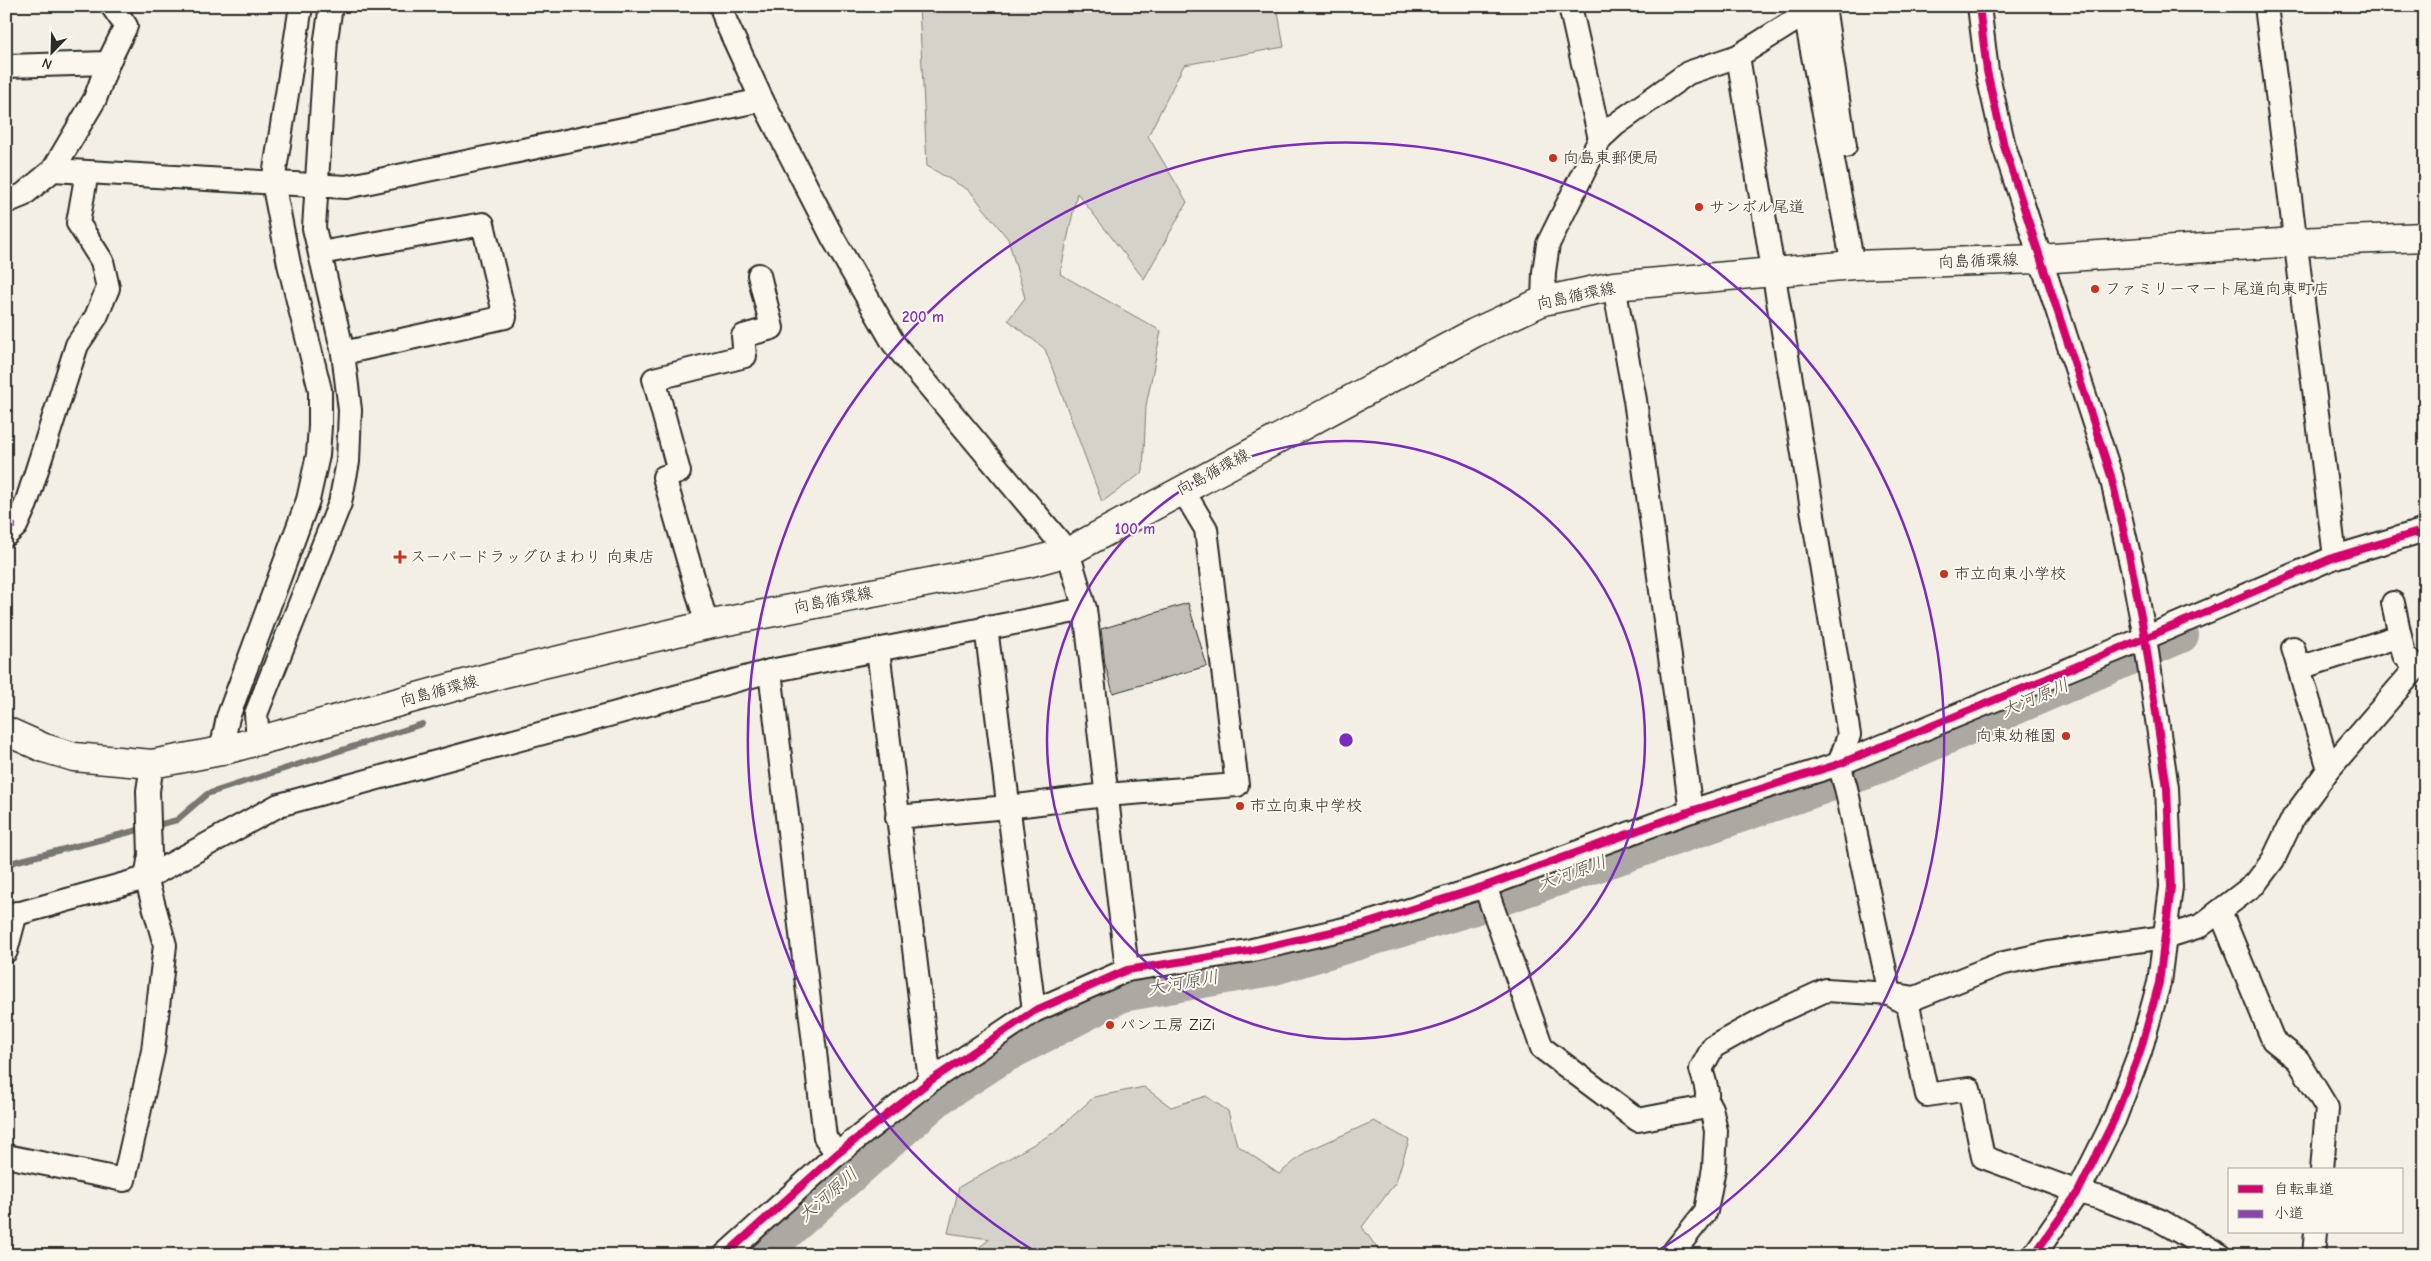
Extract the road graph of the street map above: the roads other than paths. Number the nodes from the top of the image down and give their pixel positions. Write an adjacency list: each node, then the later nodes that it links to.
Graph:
1 (112, 6): 10 (street)
2 (301, 6): 17 (street)
3 (330, 6): 18 (street)
4 (721, 6): 12 (street)
5 (1570, 6): 13 (street)
6 (1979, 6): 23 (street)
7 (2266, 6): 21 (street)
8 (1816, 9): 9 (street); 14 (street); 24 (street)
9 (1738, 56): 13 (street); 25 (street)
10 (108, 63): 11 (street); 15 (street)
11 (6, 66)
12 (762, 100): 18 (street); 33 (street)
13 (1600, 138): 28 (street)
14 (1845, 149)
15 (53, 170): 16 (street); 19 (street)
16 (87, 172): 17 (street); 32 (street)
17 (274, 182): 18 (street); 46 (street)
18 (316, 186): 22 (street)
19 (6, 202)
20 (2425, 237): 21 (main road, 向島循環線)
21 (2296, 242): 23 (main road, 向島循環線); 34 (street)
22 (320, 253): 29 (street); 29 (street)
23 (2040, 258): 24 (main road, 向島循環線); 40 (street)
24 (1853, 266): 25 (main road, 向島循環線)
25 (1774, 273): 27 (main road, 向島循環線); 49 (street)
26 (759, 275): 37 (street)
27 (1614, 286): 28 (main road, 向島循環線); 52 (street)
28 (1543, 301): 30 (main road, 向島循環線)
29 (343, 353): 45 (street)
30 (1182, 489): 33 (main road, 向島循環線); 50 (street)
31 (2425, 530): 34 (street)
32 (6, 535)
33 (1068, 552): 36 (street); 37 (main road, 向島循環線)
34 (2335, 557): 40 (street)
35 (2394, 604): 39 (street)
36 (1085, 609): 38 (street); 50 (street)
37 (707, 625): 45 (main road, 向島循環線)
38 (986, 627): 41 (street); 51 (street)
39 (2400, 636): 42 (street); 48 (street)
40 (2145, 638): 49 (street); 58 (street)
41 (878, 650): 43 (street); 53 (street)
42 (2420, 666): 48 (street)
43 (770, 671): 54 (street); 65 (street)
44 (6, 731): 47 (main road, 向島循環線)
45 (258, 740): 46 (main road, 向島循環線)
46 (221, 750): 47 (main road, 向島循環線)
47 (152, 764): 54 (street)
48 (2329, 768): 56 (street)
49 (1842, 775): 52 (street); 61 (street)
50 (1105, 795): 51 (street); 60 (street)
51 (1008, 807): 53 (street); 62 (street)
52 (1691, 811): 55 (street)
53 (897, 817): 63 (street)
54 (146, 878): 57 (street); 66 (street)
55 (1485, 886): 60 (street); 64 (street)
56 (2220, 911): 58 (street); 67 (street)
57 (11, 915): 59 (street)
58 (2165, 937): 61 (street); 68 (street)
59 (6, 951)
60 (1127, 970): 62 (street)
61 (1890, 994): 64 (street); 68 (street)
62 (1034, 1011): 63 (street)
63 (930, 1081): 65 (street)
64 (1706, 1104): 72 (street)
65 (837, 1154): 71 (street)
66 (6, 1156)
67 (2322, 1168)
68 (2078, 1192): 70 (street); 73 (street)
69 (2316, 1234): 75 (street)
70 (2184, 1245): 74 (street)
71 (725, 1255)
72 (1671, 1255)
73 (2034, 1255)
74 (2220, 1255)
75 (2314, 1255)

